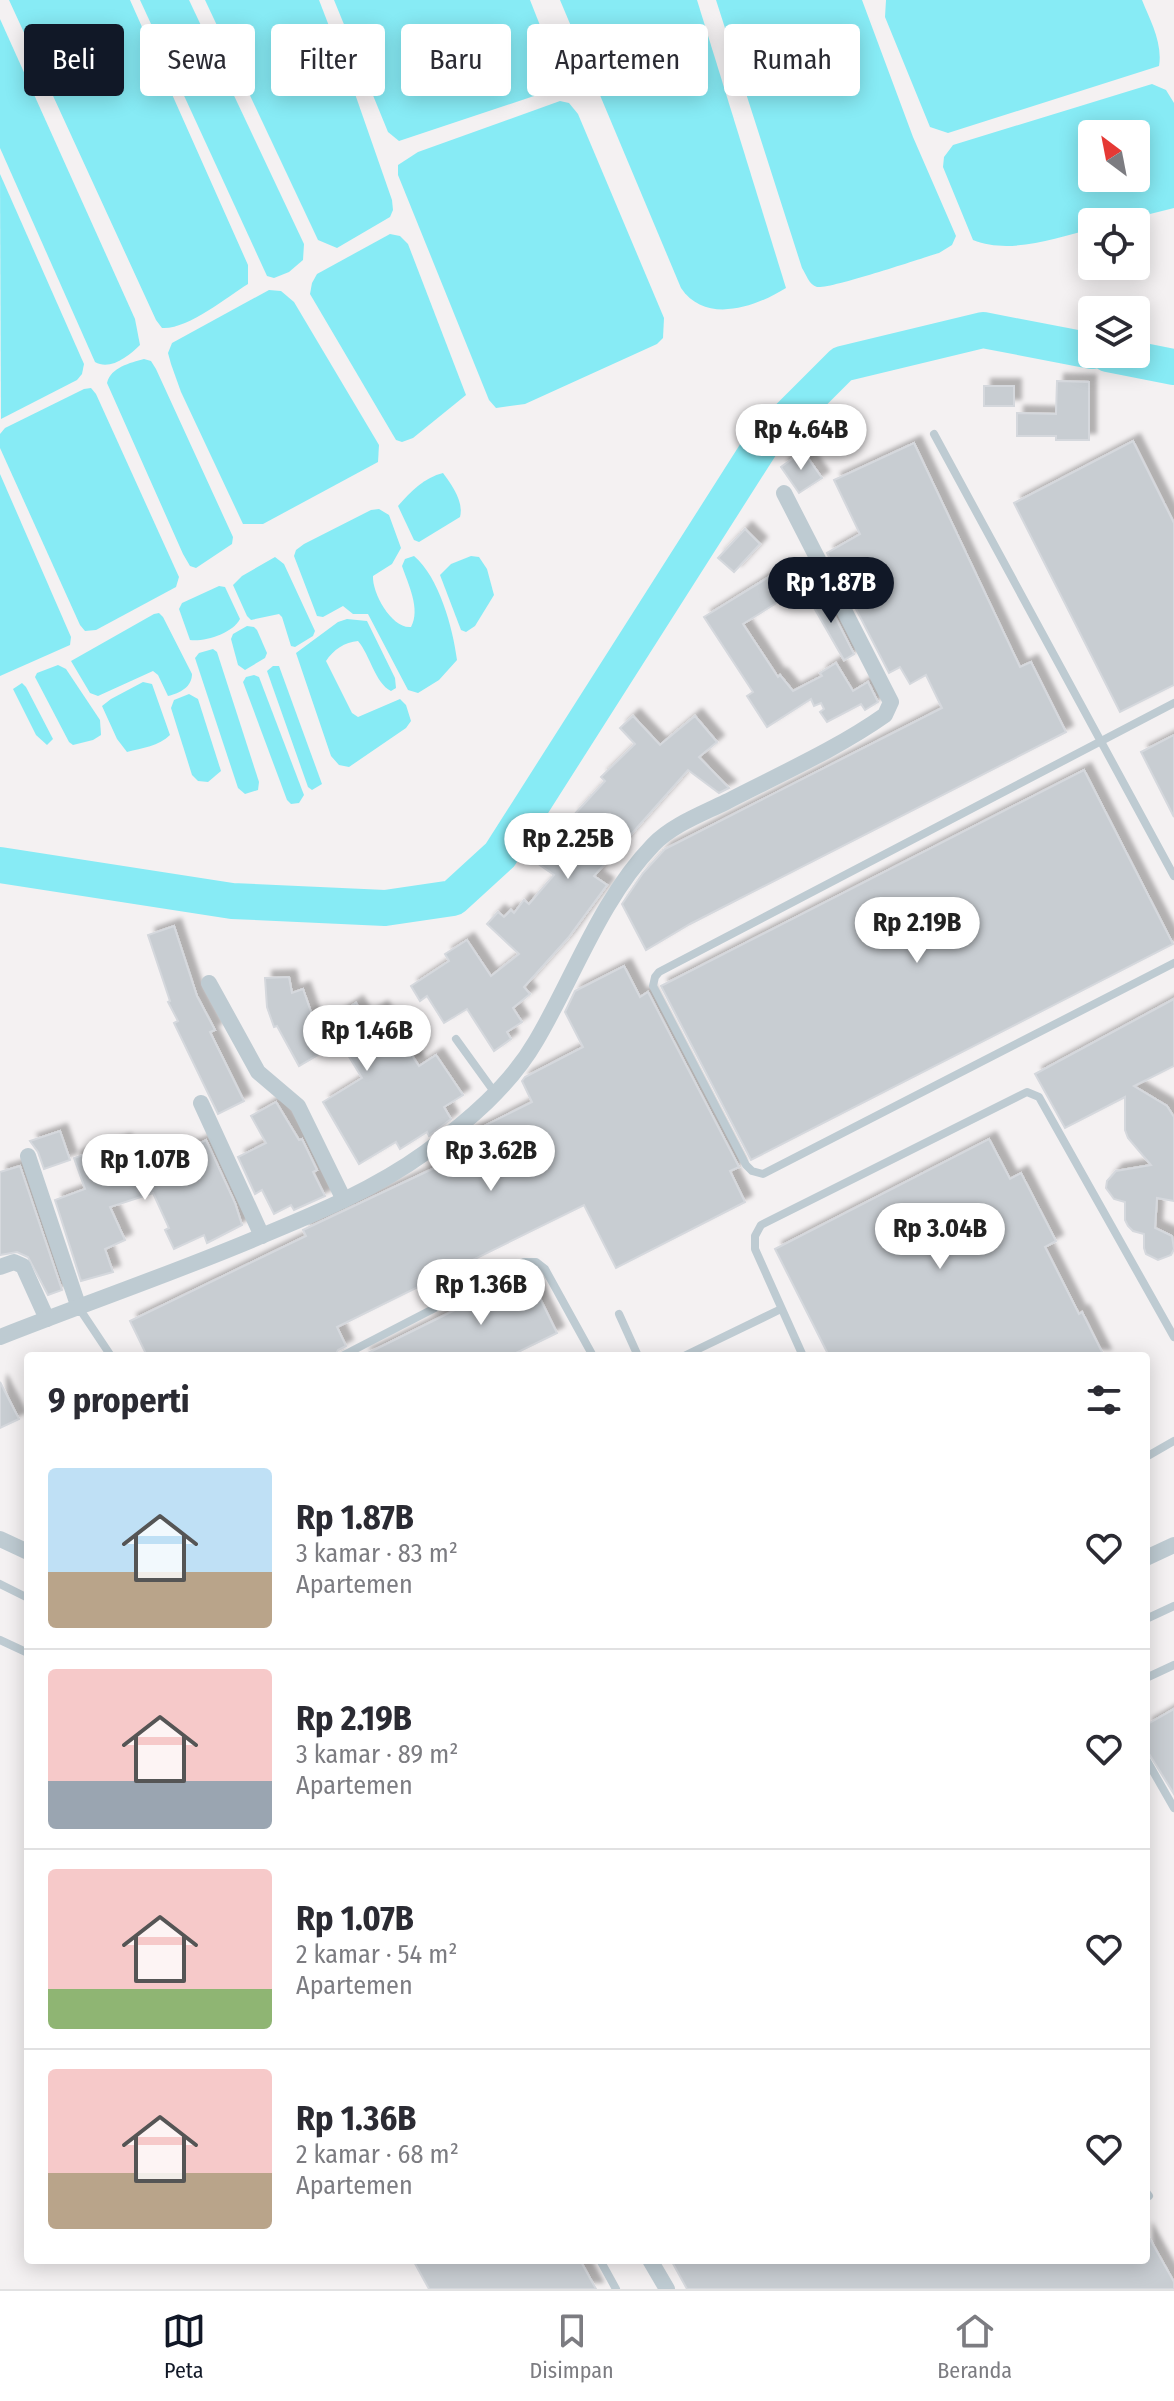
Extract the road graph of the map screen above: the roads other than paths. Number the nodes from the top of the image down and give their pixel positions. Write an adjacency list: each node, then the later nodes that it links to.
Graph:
1 (934, 434): 4 (lane)
2 (784, 493): 9 (street)
3 (1174, 703): 4 (lane)
4 (1102, 740): 5 (lane); 6 (lane)
5 (1174, 876)
6 (1174, 963)
7 (209, 983): 12 (street)
8 (456, 1039): 9 (lane)
9 (495, 1093): 12 (street)
10 (201, 1103): 13 (street)
11 (28, 1156): 15 (street)
12 (344, 1200): 13 (street)
13 (262, 1236): 15 (street)
14 (0, 1267): 18 (street)
15 (79, 1308): 18 (street); 21 (lane)
16 (781, 1309): 20 (lane); 25 (lane); 26 (lane)
17 (619, 1314): 24 (lane)
18 (47, 1319): 19 (street)
19 (0, 1337)
20 (1174, 1337)
21 (108, 1352)
22 (350, 1352): 23 (lane)
23 (591, 1352)
24 (636, 1352)
25 (692, 1352)
26 (801, 1352)
27 (1174, 1441): 28 (lane)
28 (1150, 1455)
29 (0, 1539): 31 (street)
30 (1174, 1545): 32 (street)
31 (24, 1550)
32 (1150, 1556)
33 (0, 1584): 34 (lane)
34 (24, 1596)
35 (1174, 1606): 36 (lane)
36 (1150, 1617)
37 (0, 1640): 38 (lane)
38 (24, 1651)
39 (1174, 1665): 40 (lane)
40 (1150, 1676)
41 (1150, 1766): 42 (lane)
42 (1174, 1808)
43 (602, 2264): 45 (lane)
44 (652, 2264): 46 (street)
45 (616, 2289)
46 (667, 2289)

